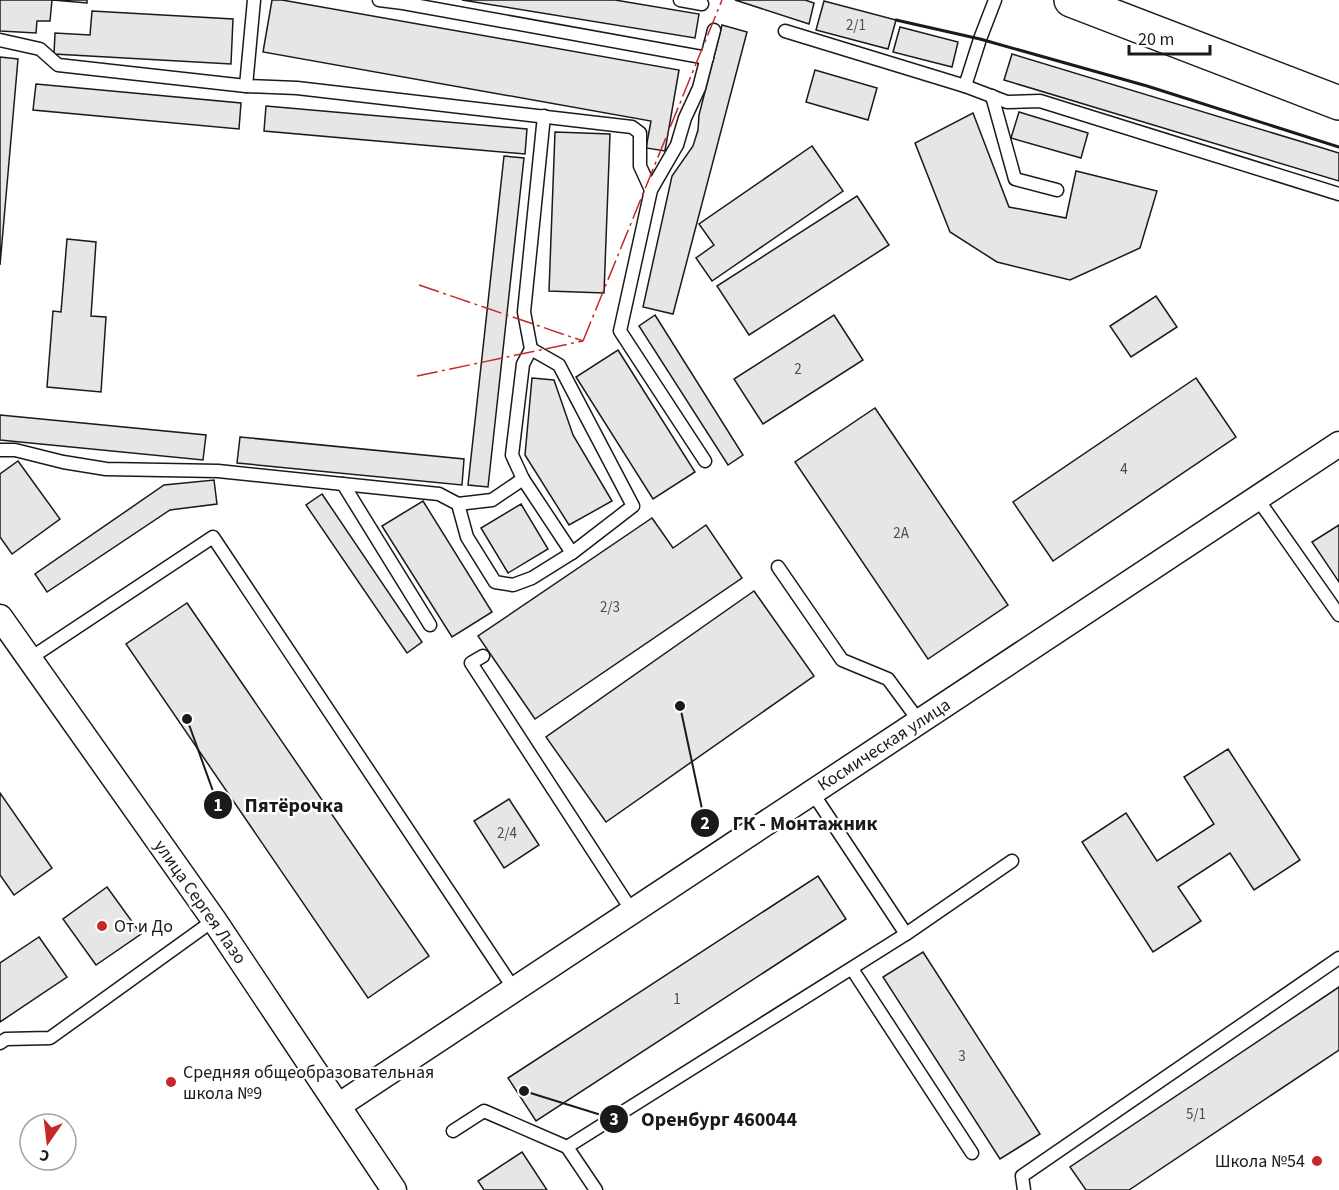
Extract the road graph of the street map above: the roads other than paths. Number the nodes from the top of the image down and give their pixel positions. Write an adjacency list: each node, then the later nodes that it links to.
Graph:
1 (254, 0): 11 (lane)
2 (379, 0): 10 (lane)
3 (680, 0): 6 (lane)
4 (995, 0): 12 (lane)
5 (1071, 0): 14 (main road)
6 (702, 4)
7 (714, 30): 10 (lane)
8 (784, 31): 12 (lane)
9 (0, 40): 11 (lane)
10 (707, 58): 16 (lane)
11 (246, 86): 15 (lane)
12 (965, 86): 13 (lane)
13 (992, 96): 17 (lane); 18 (lane)
14 (1339, 103)
15 (544, 116): 16 (lane); 19 (lane)
16 (651, 190): 22 (lane)
17 (1057, 190)
18 (1339, 194)
19 (531, 349): 23 (lane); 27 (lane)
20 (1339, 444): 25 (street, Космическая улица)
21 (0, 450): 24 (lane)
22 (705, 461)
23 (523, 479): 26 (lane); 27 (lane)
24 (343, 484): 26 (lane); 31 (lane)
25 (1257, 498): 29 (lane); 34 (street, Космическая улица)
26 (458, 504): 27 (lane)
27 (572, 553)
28 (778, 567): 34 (lane)
29 (1339, 615)
30 (0, 617): 33 (street, улица Сергея Лазо)
31 (430, 625)
32 (483, 656): 37 (lane)
33 (28, 658): 38 (street, улица Сергея Лазо); 42 (lane)
34 (919, 721): 35 (street, Космическая улица)
35 (812, 792): 37 (street, Космическая улица); 39 (lane)
36 (1012, 861): 39 (lane)
37 (632, 911): 42 (street, Космическая улица)
38 (214, 920): 43 (lane); 44 (street, улица Сергея Лазо)
39 (906, 934): 41 (lane)
40 (1339, 958): 50 (lane)
41 (852, 969): 46 (lane); 47 (lane)
42 (514, 989): 44 (street, Космическая улица)
43 (0, 1043)
44 (338, 1106): 48 (street, улица Сергея Лазо)
45 (453, 1131): 46 (lane)
46 (567, 1147): 49 (lane)
47 (972, 1153)
48 (394, 1190)
49 (596, 1190)
50 (1024, 1190)

